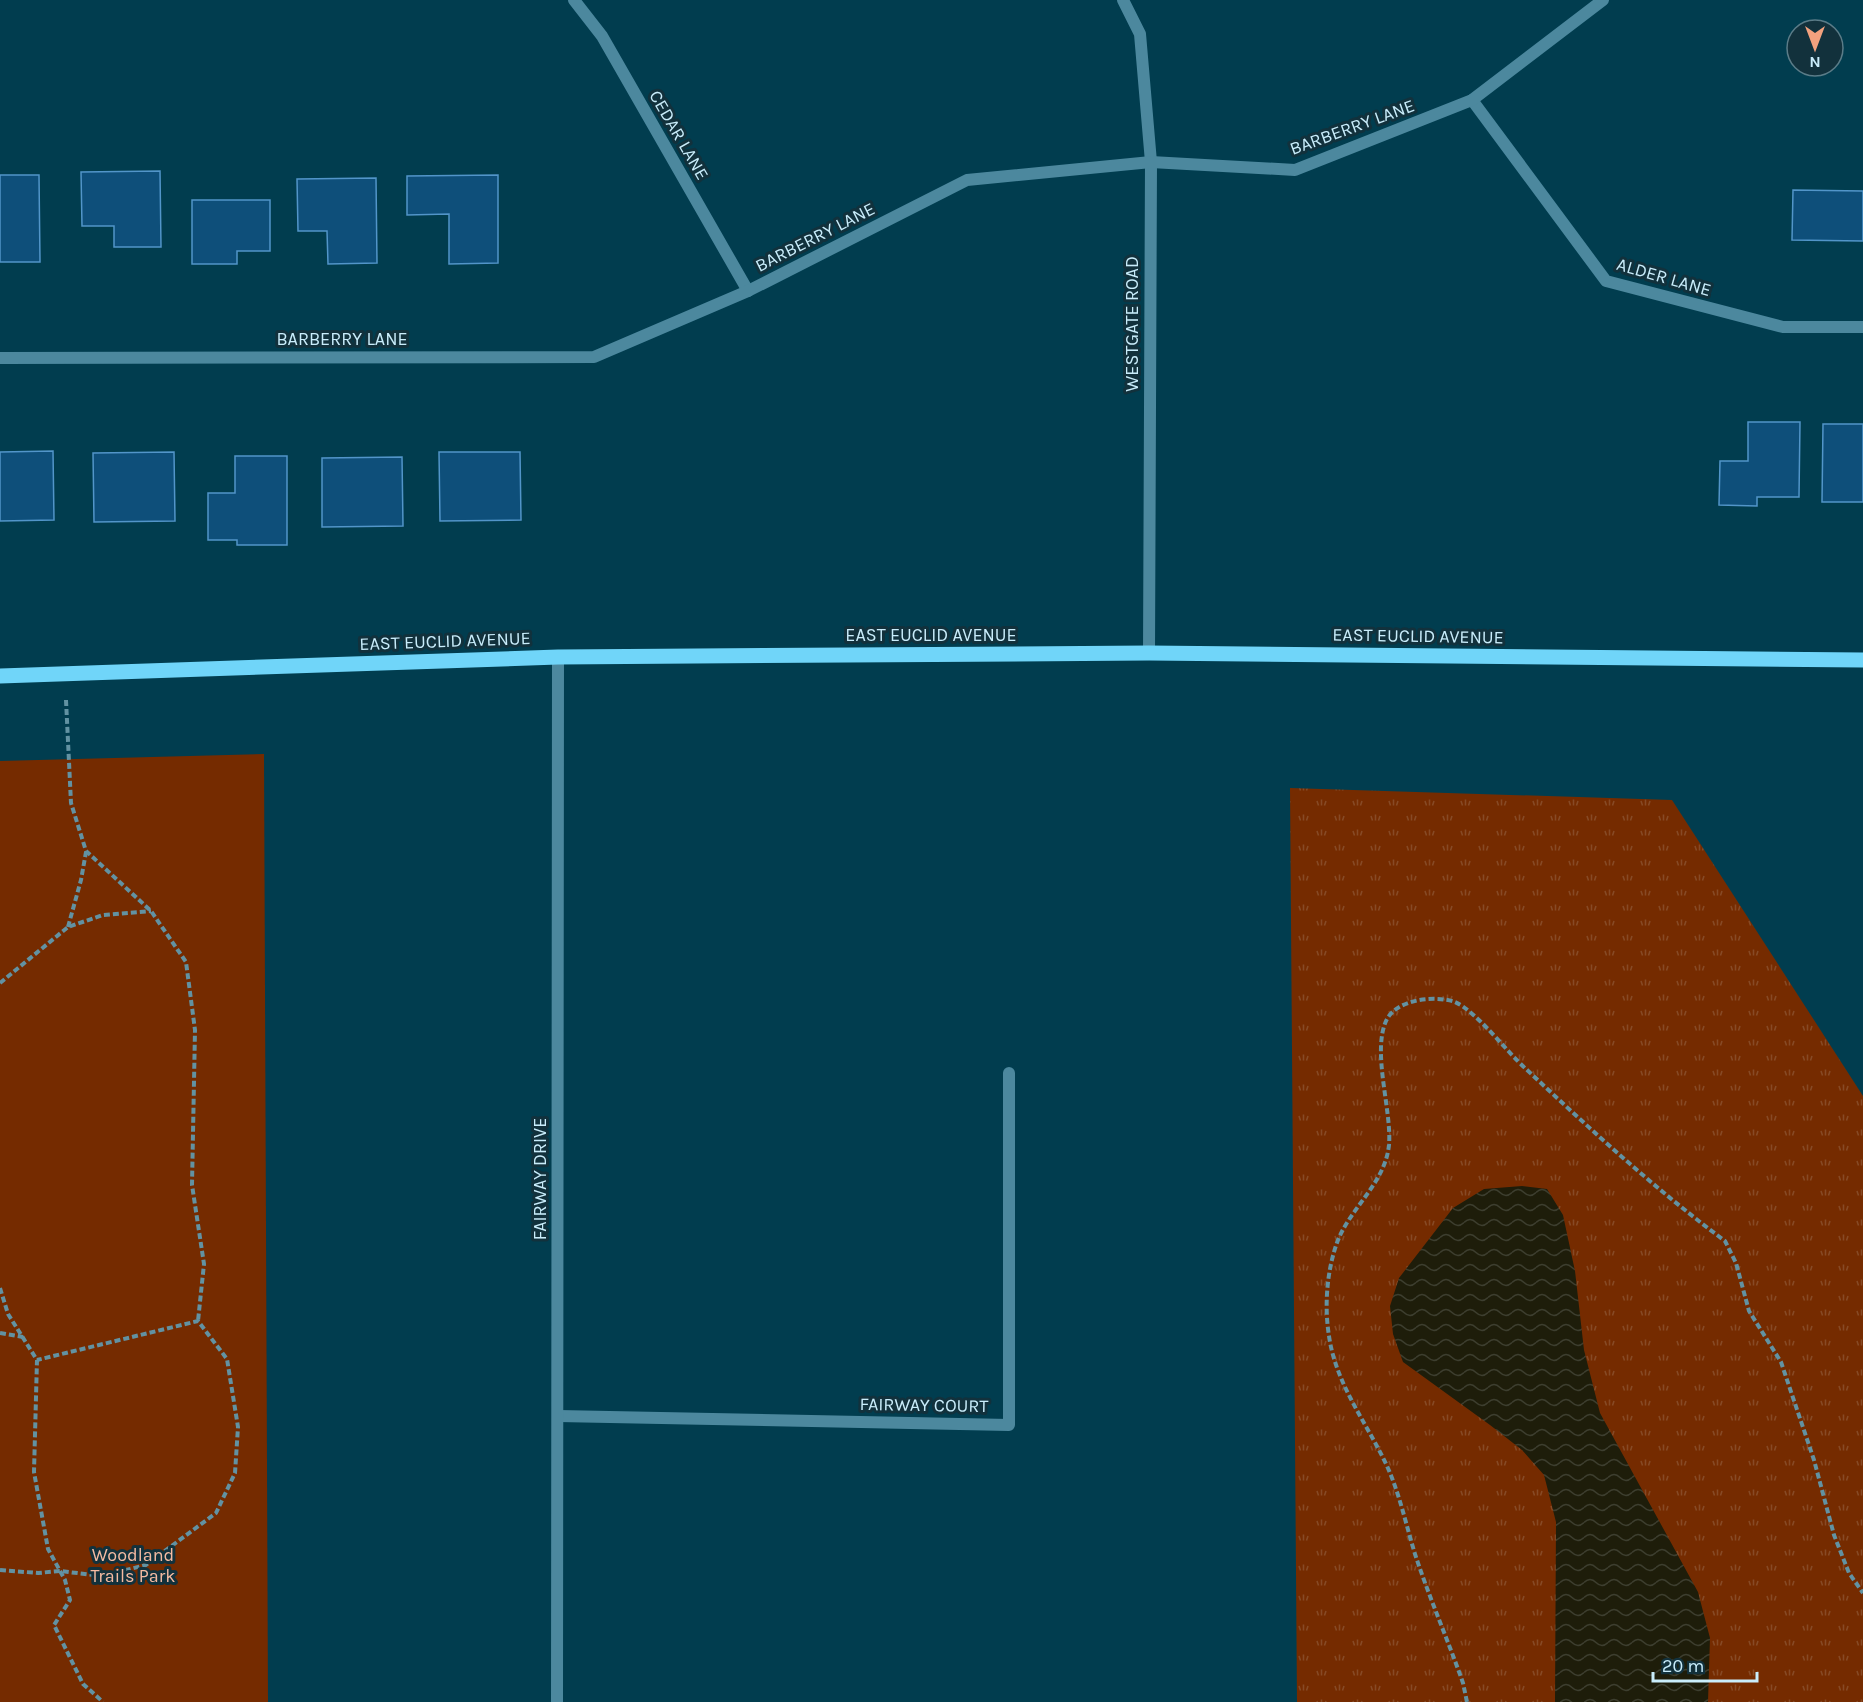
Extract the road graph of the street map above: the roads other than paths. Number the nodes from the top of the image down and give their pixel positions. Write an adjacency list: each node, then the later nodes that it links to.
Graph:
1 (574, 0): 6 (street, CEDAR LANE)
2 (1123, 0): 5 (street, WESTGATE ROAD)
3 (1603, 0): 4 (street, BARBERRY LANE)
4 (1472, 100): 5 (street, BARBERRY LANE); 7 (street, ALDER LANE)
5 (1151, 162): 6 (street, BARBERRY LANE); 9 (street, WESTGATE ROAD)
6 (748, 291): 8 (street, BARBERRY LANE)
7 (1863, 327)
8 (0, 358)
9 (1149, 653): 10 (main road, EAST EUCLID AVENUE); 11 (main road, EAST EUCLID AVENUE)
10 (558, 657): 12 (main road, EAST EUCLID AVENUE); 14 (street, FAIRWAY DRIVE)
11 (1863, 660)
12 (0, 676)
13 (1009, 1073): 14 (street, FAIRWAY COURT)
14 (558, 1416): 15 (street, FAIRWAY DRIVE)
15 (556, 1702)

